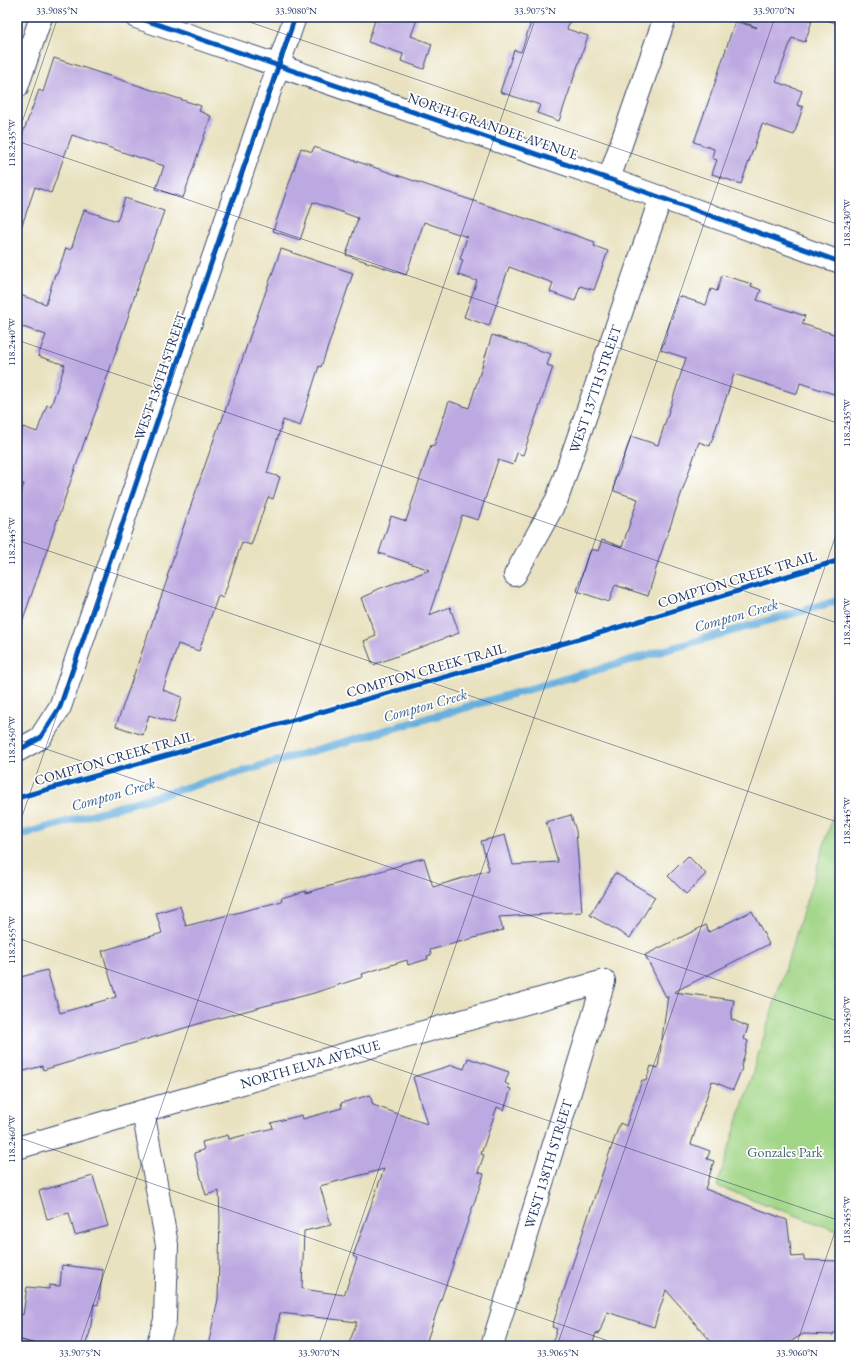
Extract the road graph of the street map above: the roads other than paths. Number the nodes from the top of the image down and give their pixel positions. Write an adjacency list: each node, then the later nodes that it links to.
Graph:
1 (41, 17): 6 (street)
2 (136, 17): 5 (street, NORTH GRANDEE AVENUE)
3 (295, 17): 5 (street, WEST 136TH STREET)
4 (665, 17): 7 (street)
5 (279, 66): 7 (street, NORTH GRANDEE AVENUE); 11 (street, WEST 136TH STREET)
6 (17, 87)
7 (609, 179): 8 (street, NORTH GRANDEE AVENUE)
8 (661, 197): 9 (street, NORTH GRANDEE AVENUE); 10 (street, WEST 137TH STREET)
9 (840, 262)
10 (515, 575)
11 (17, 751)
12 (604, 981): 13 (street, NORTH ELVA AVENUE); 16 (street, WEST 138TH STREET)
13 (143, 1111): 14 (street, NORTH ELVA AVENUE); 15 (street)
14 (17, 1148)
15 (157, 1346)
16 (492, 1346)

